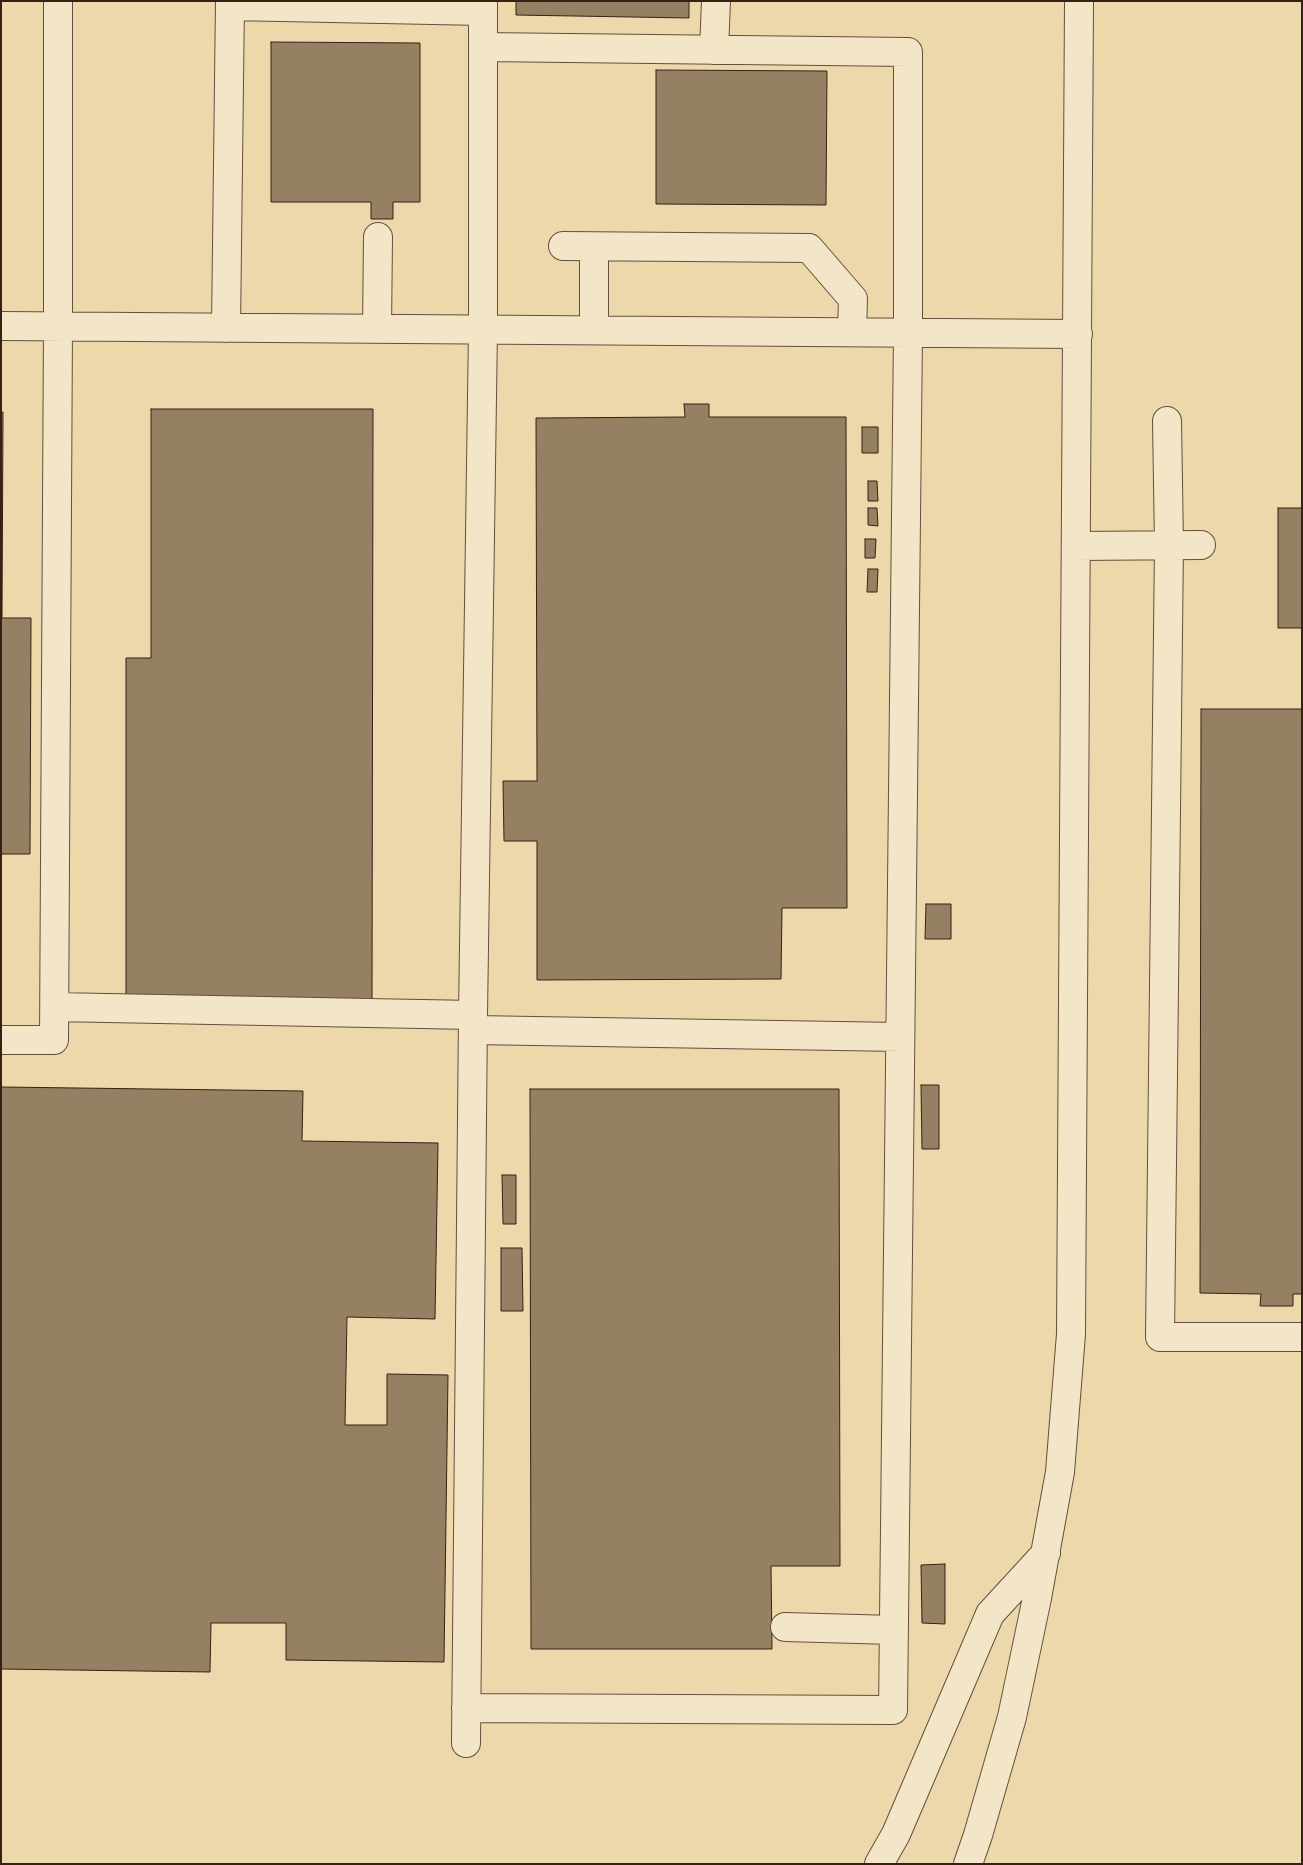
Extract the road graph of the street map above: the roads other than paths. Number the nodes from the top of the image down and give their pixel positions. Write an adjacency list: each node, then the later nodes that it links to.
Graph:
1 (58, 1): 12 (street)
2 (716, 1): 7 (street)
3 (1079, 1): 19 (street)
4 (230, 4): 5 (street); 13 (street)
5 (483, 6): 6 (street)
6 (483, 47): 7 (street); 15 (street)
7 (714, 50): 18 (street)
8 (378, 236): 14 (street)
9 (563, 246): 10 (street)
10 (594, 248): 16 (street); 17 (street)
11 (1, 326): 12 (street)
12 (58, 326): 13 (street); 24 (street)
13 (226, 328): 14 (street)
14 (377, 329): 15 (street)
15 (483, 330): 16 (street); 25 (street)
16 (594, 330): 17 (street)
17 (852, 332): 18 (street)
18 (908, 333): 19 (street); 26 (street)
19 (1078, 334): 22 (street)
20 (1167, 421): 23 (street)
21 (1201, 545): 23 (street)
22 (1077, 546): 23 (street); 29 (street)
23 (1169, 546): 28 (street)
24 (55, 1007): 25 (street); 27 (street)
25 (473, 1023): 26 (street); 32 (street)
26 (900, 1037): 31 (street)
27 (1, 1040)
28 (1302, 1337)
29 (1046, 1553): 34 (street); 35 (street)
30 (785, 1627): 31 (street)
31 (894, 1630): 32 (street)
32 (466, 1708): 33 (street)
33 (466, 1743)
34 (879, 1864)
35 (968, 1864)

